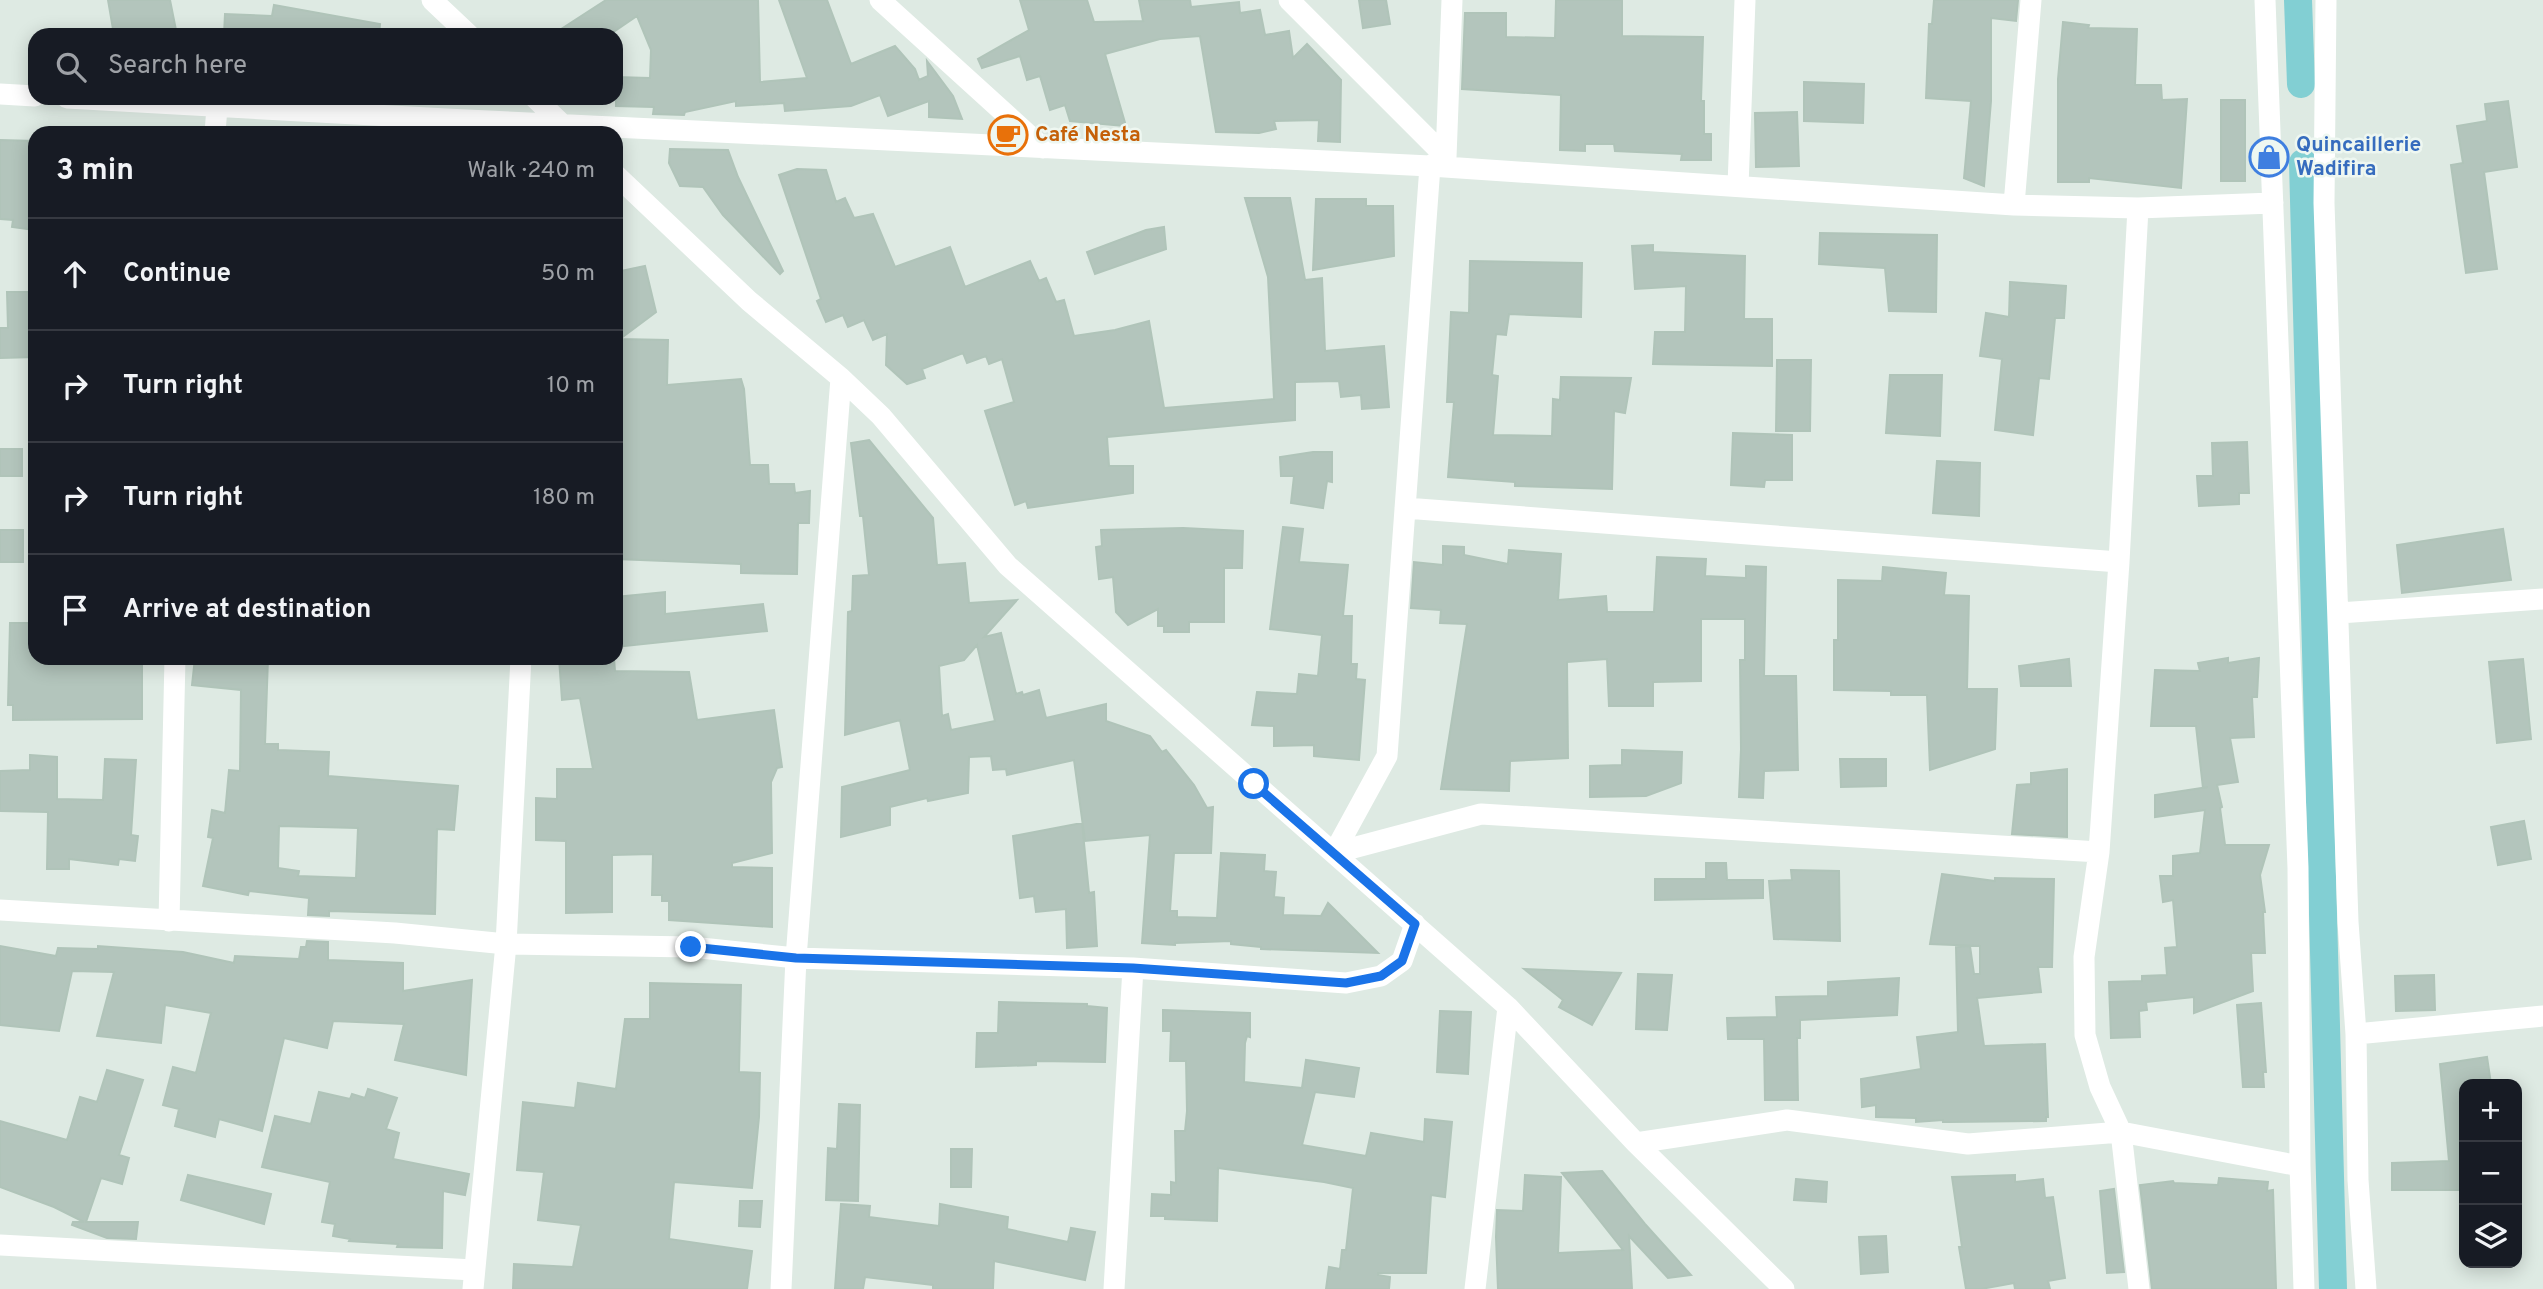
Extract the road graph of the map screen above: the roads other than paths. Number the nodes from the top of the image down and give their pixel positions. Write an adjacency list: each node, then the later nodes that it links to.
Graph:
1 (432, 0): 9 (street)
2 (880, 0): 19 (street)
3 (1289, 0): 20 (street)
4 (1452, 0): 20 (street)
5 (1745, 0): 22 (street)
6 (2031, 0): 24 (street)
7 (2265, 0): 23 (street)
8 (2326, 0): 30 (street)
9 (462, 28)
10 (0, 94): 11 (street)
11 (28, 96)
12 (184, 105): 14 (street)
13 (541, 105): 17 (street)
14 (217, 107): 15 (street); 16 (street)
15 (216, 126)
16 (503, 126)
17 (560, 126)
18 (623, 132): 19 (street)
19 (1043, 148): 20 (street)
20 (1438, 161): 22 (street); 27 (street)
21 (623, 182): 26 (street)
22 (1738, 186): 24 (street)
23 (2273, 203): 25 (street); 46 (street)
24 (2014, 205): 25 (street)
25 (2138, 208): 28 (street)
26 (841, 378): 34 (street); 39 (street)
27 (1405, 509): 28 (street); 34 (street)
28 (2119, 562): 33 (street)
29 (2543, 599): 30 (street)
30 (2339, 613): 43 (street)
31 (175, 665): 36 (street)
32 (522, 665): 38 (street)
33 (2099, 852): 34 (street); 44 (street)
34 (1334, 853): 37 (street)
35 (0, 910): 36 (street)
36 (169, 921): 38 (street)
37 (1415, 924): 40 (street); 41 (street)
38 (506, 944): 39 (street); 48 (street)
39 (796, 958): 40 (street); 49 (street)
40 (1133, 968): 50 (street)
41 (1508, 1007): 45 (street); 51 (street)
42 (2543, 1016): 43 (street)
43 (2356, 1034): 55 (street)
44 (2121, 1132): 45 (street); 46 (street); 53 (street)
45 (1636, 1143): 52 (street)
46 (2300, 1166): 54 (street)
47 (0, 1245): 48 (street)
48 (473, 1280)
49 (781, 1289)
50 (1114, 1289)
51 (1475, 1289)
52 (1784, 1289)
53 (2139, 1289)
54 (2304, 1289)
55 (2366, 1289)

